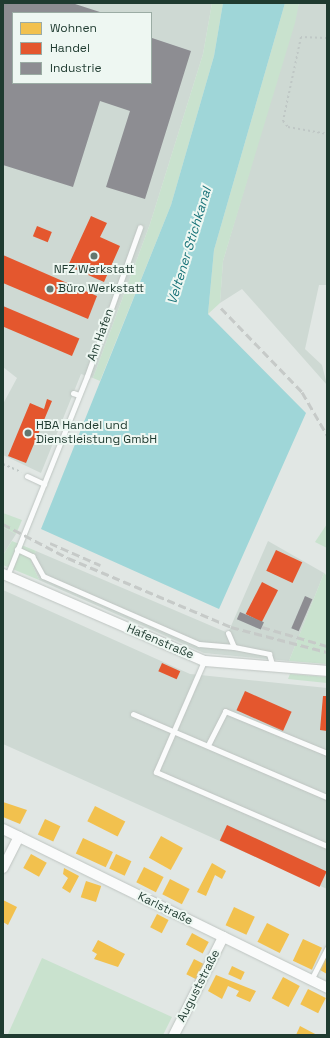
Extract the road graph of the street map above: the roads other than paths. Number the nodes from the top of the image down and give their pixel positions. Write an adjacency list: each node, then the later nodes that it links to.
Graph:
1 (140, 227): 3 (lane, Am Hafen)
2 (73, 393): 3 (lane)
3 (79, 395): 5 (lane, Am Hafen)
4 (27, 476): 5 (lane)
5 (44, 484): 6 (lane, Am Hafen)
6 (18, 547): 7 (lane); 9 (lane)
7 (5, 575): 10 (street, Hafenstraße)
8 (228, 633): 9 (lane)
9 (234, 647): 11 (lane)
10 (204, 661): 11 (street, Hafenstraße); 14 (lane)
11 (273, 667): 12 (street, Hafenstraße)
12 (327, 671)
13 (133, 714): 14 (lane)
14 (174, 731): 15 (lane); 20 (lane)
15 (208, 745): 16 (lane); 17 (lane)
16 (327, 753)
17 (327, 797)
18 (3, 829): 19 (street, Karlstraße)
19 (19, 837): 21 (street); 22 (street, Karlstraße)
20 (327, 846)
21 (3, 868)
22 (223, 937): 24 (street, Karlstraße); 26 (street, Auguststraße)
23 (327, 948): 24 (lane)
24 (311, 980): 25 (street, Karlstraße)
25 (327, 988)
26 (174, 1035)

